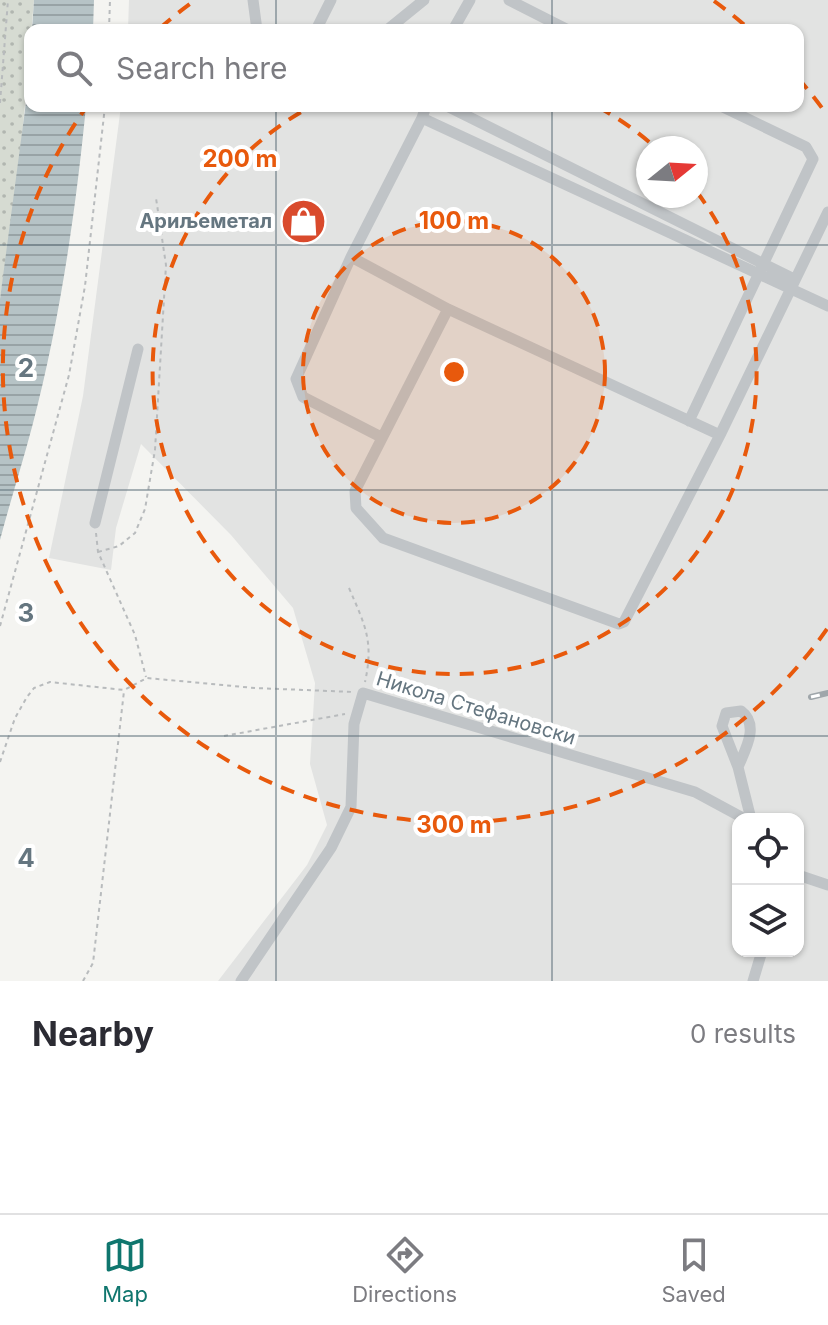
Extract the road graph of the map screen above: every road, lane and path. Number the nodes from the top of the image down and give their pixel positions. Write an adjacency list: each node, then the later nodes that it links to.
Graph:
1 (8, 0): 14 (path)
2 (110, 0): 8 (path)
3 (253, 0): 9 (street)
4 (331, 0): 10 (street)
5 (424, 0): 11 (street)
6 (470, 0): 12 (street)
7 (509, 0): 13 (street)
8 (109, 24)
9 (256, 24)
10 (319, 24)
11 (394, 24)
12 (456, 24)
13 (556, 24)
14 (0, 103)
15 (104, 112): 33 (path)
16 (424, 112): 21 (street); 22 (street)
17 (459, 112): 22 (street)
18 (733, 112): 22 (street)
19 (156, 198): 31 (path)
20 (828, 212): 23 (street)
21 (351, 257): 25 (street); 29 (street)
22 (761, 269): 23 (street); 27 (street)
23 (792, 283): 24 (street); 28 (street)
24 (828, 306)
25 (448, 309): 27 (street); 29 (street)
26 (138, 349): 30 (street)
27 (689, 421): 28 (street)
28 (720, 435): 29 (street)
29 (381, 437)
30 (95, 523): 31 (path)
31 (98, 552): 34 (path)
32 (349, 588): 36 (path)
33 (0, 626)
34 (147, 678): 35 (path); 36 (path)
35 (124, 690): 39 (path); 46 (path)
36 (363, 693): 41 (street, Никола Стефановски); 47 (street, Никола Стефановски)
37 (345, 713): 38 (path)
38 (224, 736)
39 (0, 762)
40 (738, 767): 42 (street)
41 (736, 813)
42 (747, 813)
43 (804, 877): 44 (street)
44 (828, 885)
45 (760, 957): 48 (street)
46 (83, 981)
47 (241, 981)
48 (753, 981)

